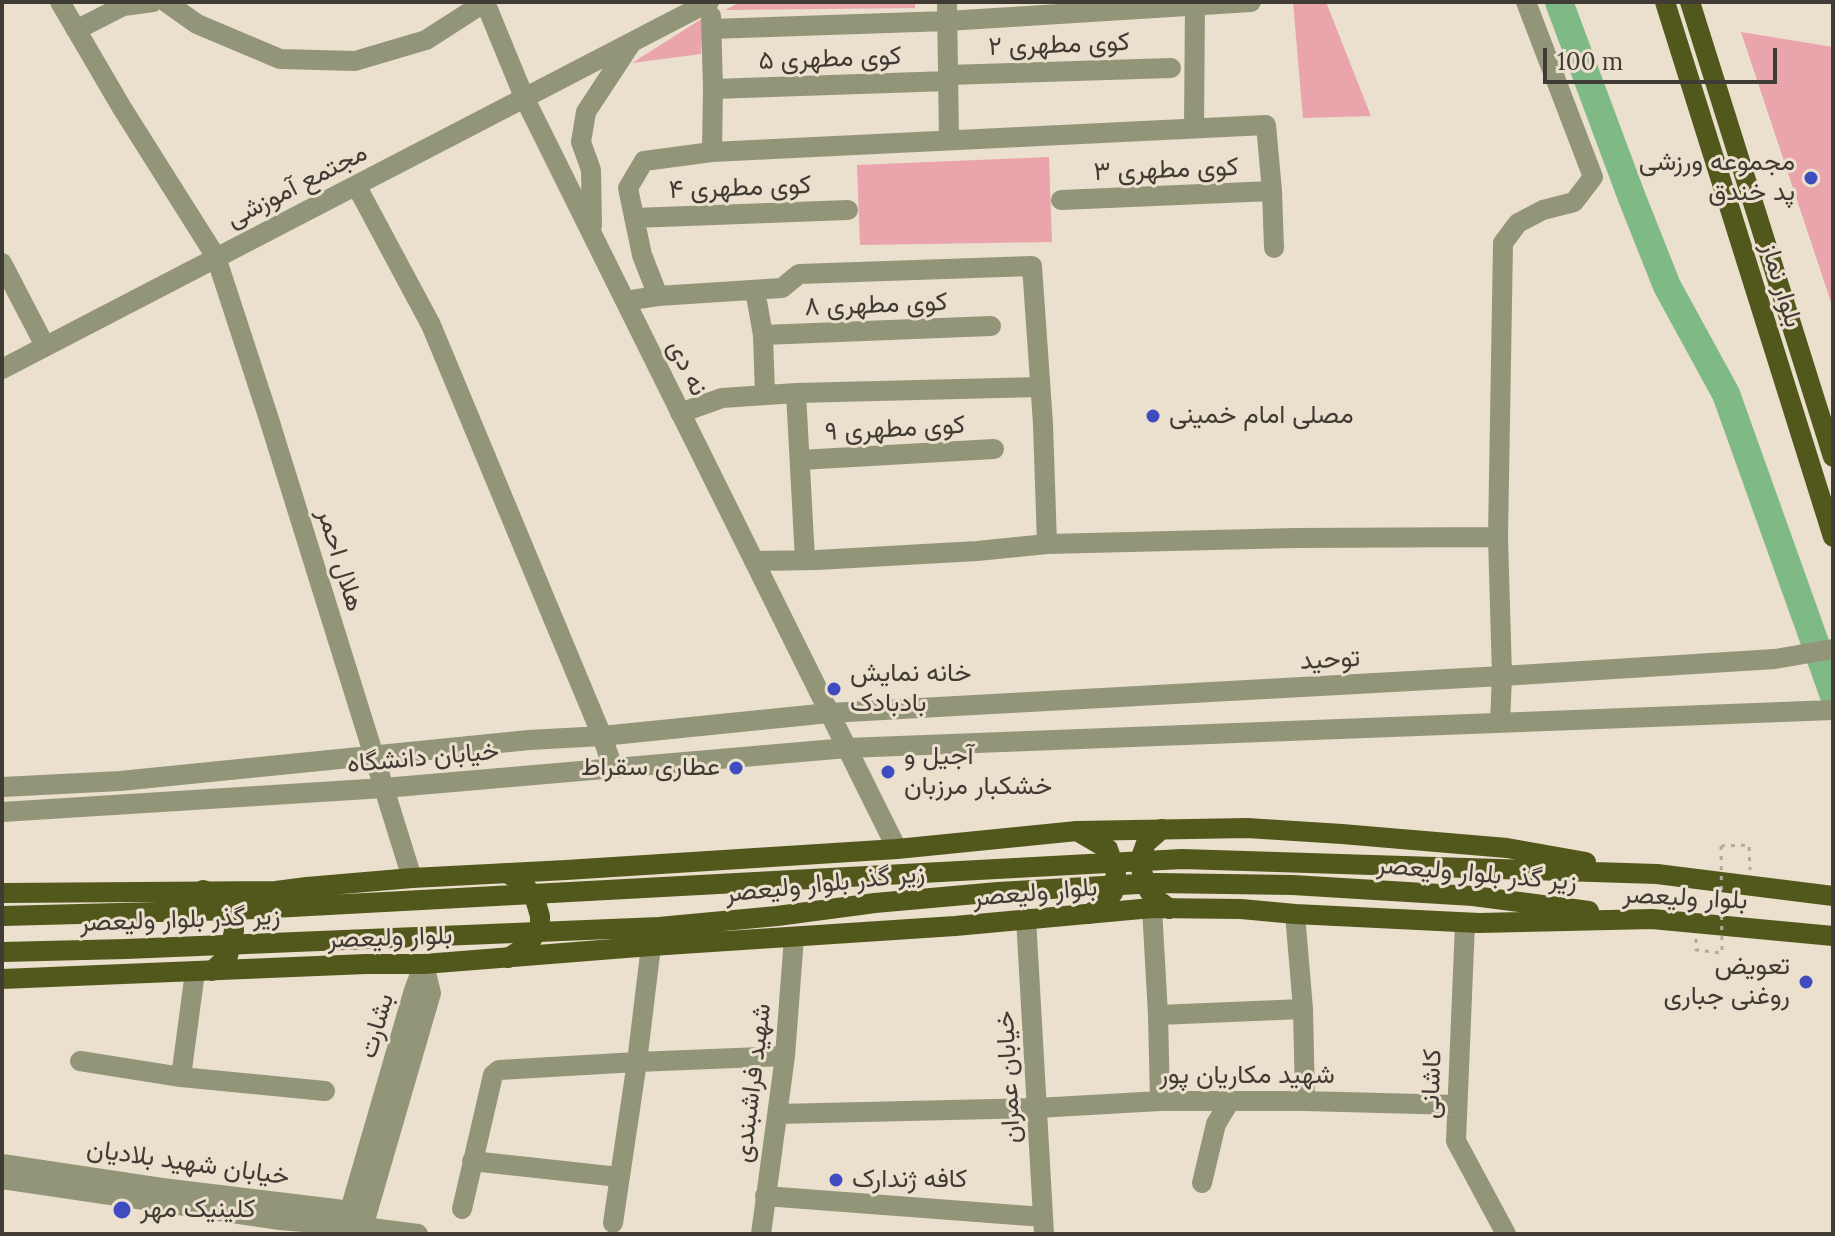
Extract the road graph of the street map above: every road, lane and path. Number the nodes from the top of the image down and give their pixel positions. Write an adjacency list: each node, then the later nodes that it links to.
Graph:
1 (60, 2): 13 (street, هلال احمر)
2 (153, 2): 13 (street)
3 (166, 2): 4 (street)
4 (485, 2): 18 (street)
5 (710, 2): 12 (street); 14 (street)
6 (1251, 2): 10 (street)
7 (1526, 2): 45 (street)
8 (1665, 2): 46 (main road, بلوار نماز)
9 (1690, 2): 43 (main road, بلوار نماز)
10 (1195, 4): 11 (street); 19 (street)
11 (947, 11): 12 (street); 16 (street)
12 (711, 29): 17 (street)
13 (76, 30): 29 (street, هلال احمر)
14 (633, 41): 18 (street); 27 (street)
15 (1171, 68): 16 (street, کوی مطهری ۲)
16 (948, 78): 17 (street, کوی مطهری ۵); 20 (street)
17 (713, 89): 21 (street)
18 (524, 97): 22 (street, مجتمع آموزشی); 27 (street, نه دی)
19 (1194, 128): 20 (street); 23 (street)
20 (949, 140): 21 (street)
21 (712, 152): 26 (street)
22 (356, 185): 29 (street, مجتمع آموزشی); 55 (street)
23 (1272, 191): 24 (street, کوی مطهری ۳); 28 (street)
24 (1061, 200)
25 (848, 210): 26 (street, کوی مطهری ۴)
26 (634, 218): 32 (street)
27 (592, 234): 33 (street, نه دی)
28 (1274, 248)
29 (216, 257): 36 (street, مجتمع آموزشی); 57 (street, هلال احمر)
30 (2, 263): 36 (street)
31 (755, 290): 32 (street); 35 (street); 38 (street)
32 (658, 296): 33 (street)
33 (625, 301): 41 (street, نه دی)
34 (991, 326): 35 (street, کوی مطهری ۸)
35 (763, 335): 40 (street)
36 (45, 346): 37 (street, مجتمع آموزشی)
37 (2, 369)
38 (1040, 387): 39 (street); 47 (street)
39 (796, 393): 40 (street); 44 (street)
40 (765, 395): 41 (street)
41 (680, 413): 49 (street, نه دی)
42 (994, 449): 44 (street, کوی مطهری ۹)
43 (1833, 457)
44 (800, 460): 48 (street)
45 (1498, 537): 47 (street); 51 (street)
46 (1833, 537)
47 (1047, 544): 48 (street)
48 (805, 560): 49 (street)
49 (754, 561): 53 (street, نه دی)
50 (1833, 649): 51 (street, توحید)
51 (1502, 676): 53 (street, توحید); 54 (street)
52 (1833, 710): 54 (street)
53 (829, 713): 55 (street, خیابان دانشگاه); 56 (street, نه دی)
54 (1500, 722): 56 (street)
55 (602, 736): 57 (street, خیابان دانشگاه); 58 (street)
56 (847, 748): 58 (street, خیابان دانشگاه); 64 (street, نه دی)
57 (374, 755): 59 (street, خیابان دانشگاه); 60 (street, هلال احمر)
58 (613, 768): 60 (street, خیابان دانشگاه)
59 (2, 787)
60 (384, 788): 61 (street, خیابان دانشگاه); 67 (street, هلال احمر)
61 (2, 812)
62 (1162, 829): 63 (main road, بلوار ولیعصر); 66 (main road, بلوار ولیعصر); 72 (main road, bridge)
63 (1077, 831): 64 (main road, بلوار ولیعصر); 74 (main road, bridge)
64 (897, 849): 65 (main road, بلوار ولیعصر)
65 (507, 873): 67 (main road, بلوار ولیعصر); 85 (main road, bridge)
66 (1657, 874): 68 (main road, بلوار ولیعصر); 73 (main road, بلوار ولیعصر)
67 (412, 878): 69 (main road, بلوار ولیعصر)
68 (1751, 886): 71 (main road, بلوار ولیعصر); 83 (path, bridge)
69 (203, 890): 70 (main road, بلوار ولیعصر); 87 (main road, bridge)
70 (2, 893)
71 (1833, 896)
72 (1161, 908): 74 (main road, بلوار ولیعصر); 75 (main road, بلوار ولیعصر); 90 (street)
73 (236, 910): 76 (main road, زیر گذر بلوار ولیعصر)
74 (1089, 914): 77 (main road, بلوار ولیعصر)
75 (1295, 914): 79 (main road, بلوار ولیعصر); 89 (street)
76 (2, 916)
77 (1026, 918): 81 (main road, بلوار ولیعصر); 100 (street, خیابان عمران)
78 (1652, 919): 79 (main road, بلوار ولیعصر); 80 (main road, بلوار ولیعصر); 84 (main road, زیر گذر بلوار ولیعصر)
79 (1472, 923): 99 (street, کاشانی); 115 (street, کاشانی)
80 (1833, 936)
81 (794, 937): 82 (main road, بلوار ولیعصر); 91 (street, شهید فراشبندی)
82 (651, 946): 85 (main road, بلوار ولیعصر); 93 (street)
83 (1696, 950)
84 (2, 952)
85 (508, 958): 86 (main road, بلوار ولیعصر)
86 (424, 964): 87 (main road, بلوار ولیعصر); 110 (street, بشارت)
87 (203, 972): 88 (main road, بلوار ولیعصر); 94 (street)
88 (5, 979)
89 (1303, 1009): 90 (street); 98 (street)
90 (1158, 1015): 96 (street)
91 (785, 1056): 93 (street); 101 (street, شهید فراشبندی)
92 (80, 1061): 94 (street)
93 (637, 1062): 102 (street); 104 (street)
94 (181, 1077): 95 (street)
95 (325, 1091)
96 (1160, 1101): 97 (street, شهید مکاریان پور); 100 (street, شهید مکاریان پور)
97 (1230, 1101): 98 (street, شهید مکاریان پور); 106 (street)
98 (1305, 1101): 99 (street, شهید مکاریان پور)
99 (1456, 1105): 114 (street, کاشانی)
100 (1037, 1108): 101 (street, شهید مکاریان پور); 111 (street, خیابان عمران)
101 (777, 1114): 107 (street, شهید فراشبندی)
102 (472, 1161): 104 (street); 108 (street)
103 (2, 1164): 110 (street, خیابان شهید بلادیان)
104 (619, 1177): 109 (street)
105 (2, 1179): 110 (street, خیابان شهید بلادیان)
106 (1202, 1183)
107 (765, 1196): 111 (street); 113 (street, شهید فراشبندی)
108 (462, 1209)
109 (613, 1223)
110 (355, 1224): 112 (street, خیابان شهید بلادیان)
111 (1044, 1225)
112 (418, 1234)
113 (761, 1234)
114 (1506, 1234)
115 (1519, 1234)

